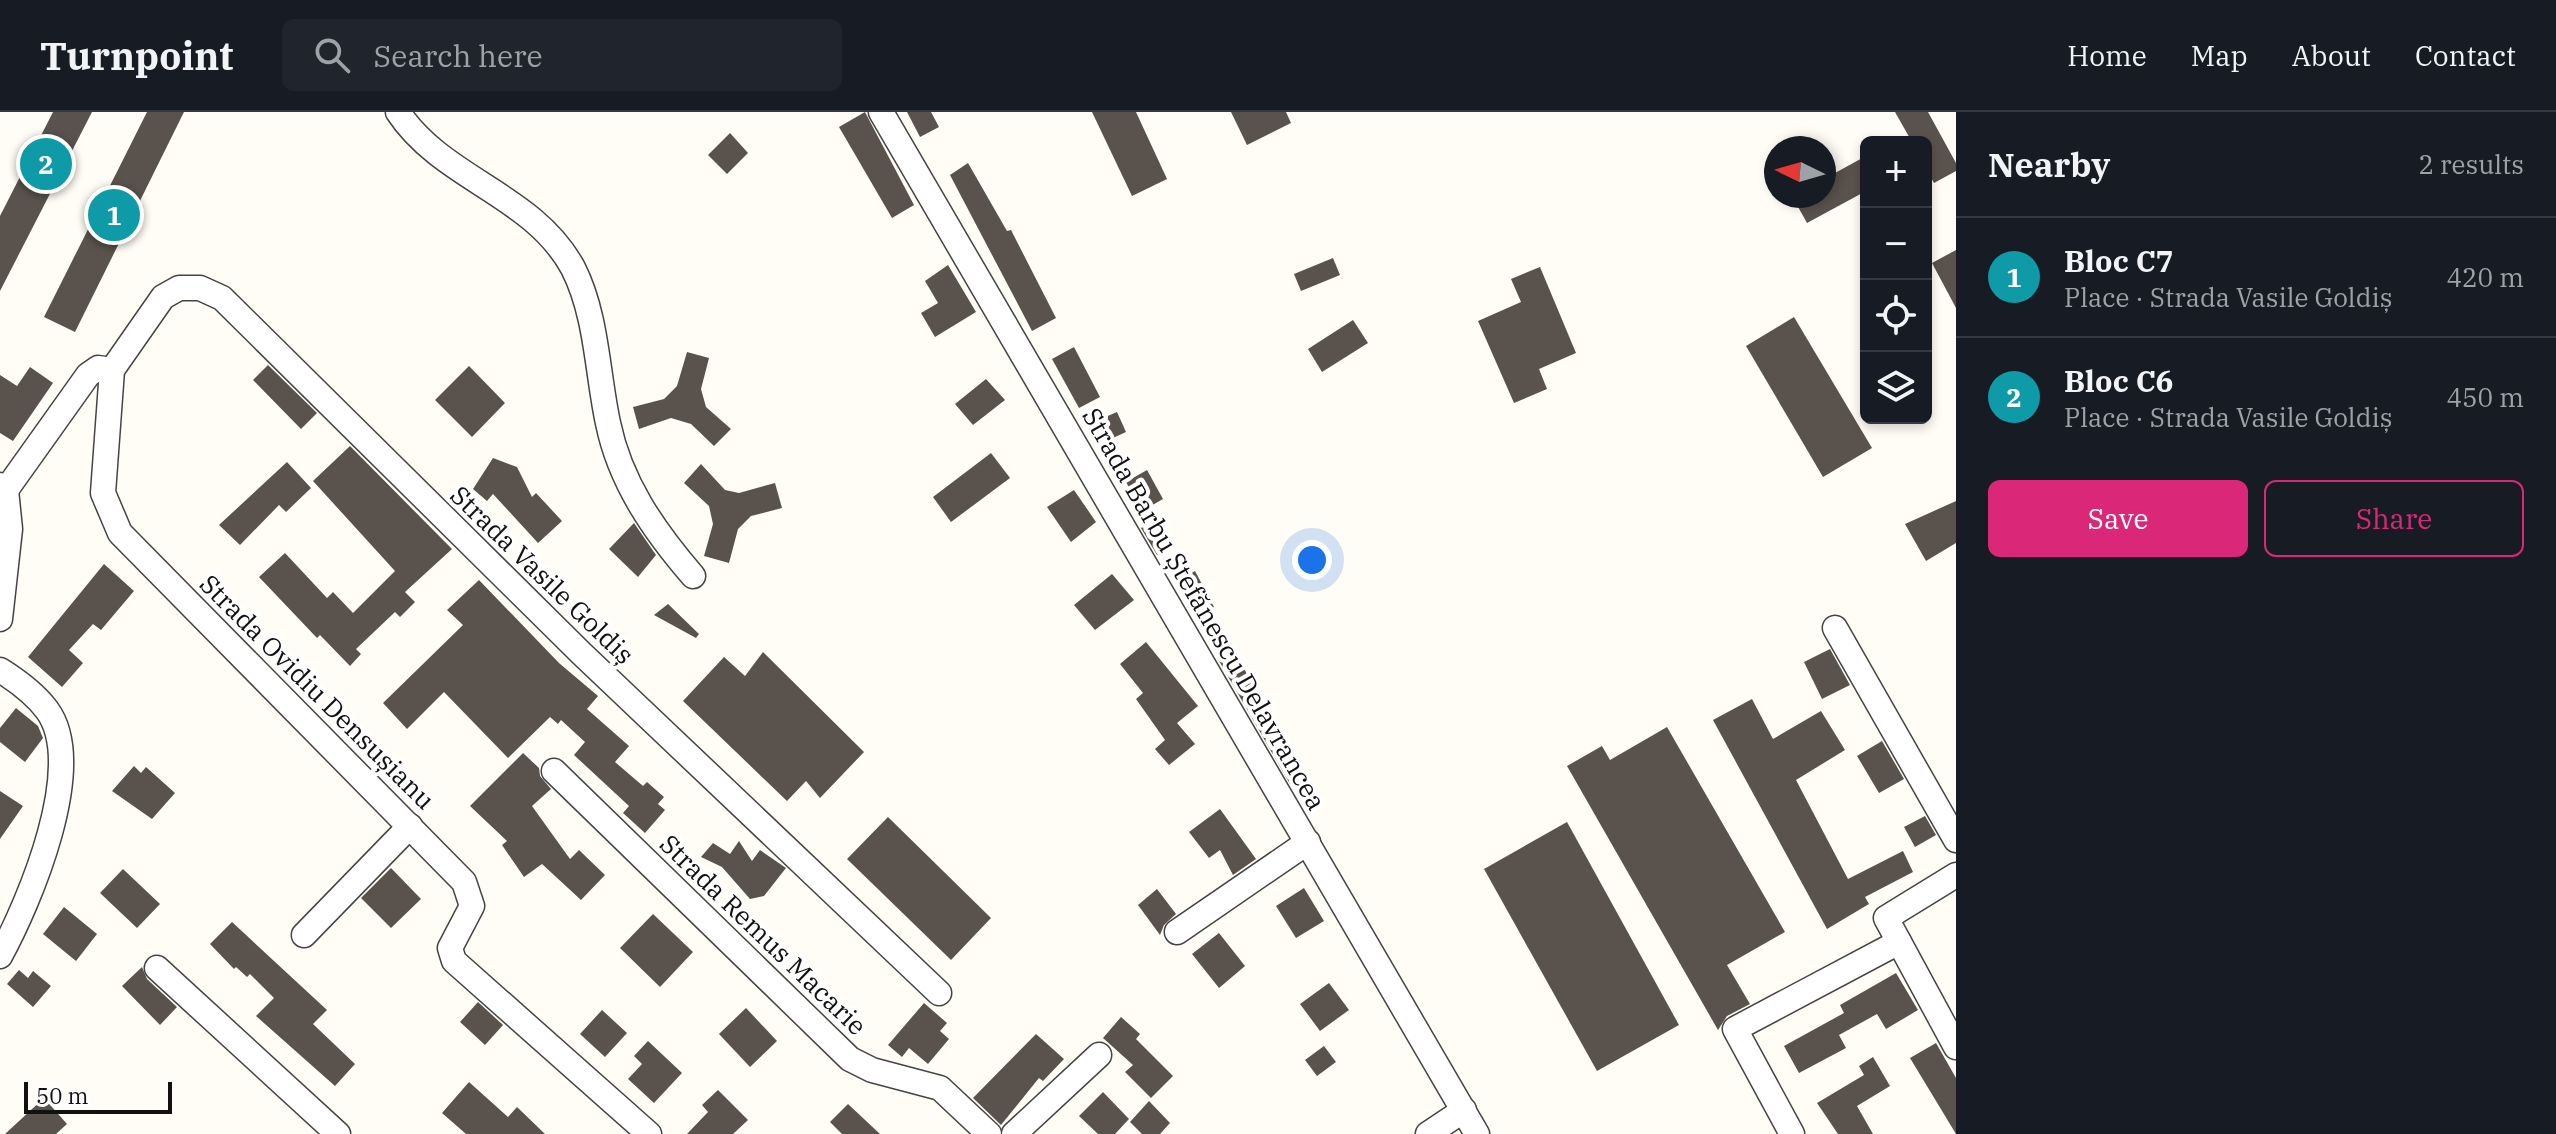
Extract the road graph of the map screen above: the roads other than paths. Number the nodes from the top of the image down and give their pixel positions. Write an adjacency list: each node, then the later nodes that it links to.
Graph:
1 (398, 112): 6 (street)
2 (881, 112): 13 (street, Strada Barbu Ștefănescu Delavrancea)
3 (112, 370): 4 (street); 11 (street, Strada Ovidiu Densușianu); 20 (street, Strada Vasile Goldiș)
4 (3, 487): 5 (street)
5 (5, 534): 7 (street)
6 (693, 576)
7 (0, 619)
8 (1835, 628): 12 (street)
9 (0, 670): 18 (street)
10 (554, 771): 26 (street, Strada Remus Macarie)
11 (410, 826): 16 (street); 25 (street, Strada Ovidiu Densușianu)
12 (1956, 840)
13 (1308, 842): 15 (street); 23 (street, Strada Barbu Ștefănescu Delavrancea)
14 (1956, 875): 17 (street)
15 (1177, 932)
16 (304, 935)
17 (1899, 942): 21 (street); 30 (street)
18 (0, 956)
19 (157, 968): 24 (street)
20 (939, 993)
21 (1956, 1047)
22 (1099, 1055): 27 (street)
23 (1464, 1110): 28 (street); 29 (street, Strada Barbu Ștefănescu Delavrancea)
24 (338, 1134)
25 (649, 1134)
26 (989, 1134)
27 (1014, 1134)
28 (1428, 1134)
29 (1477, 1134)
30 (1792, 1134)

